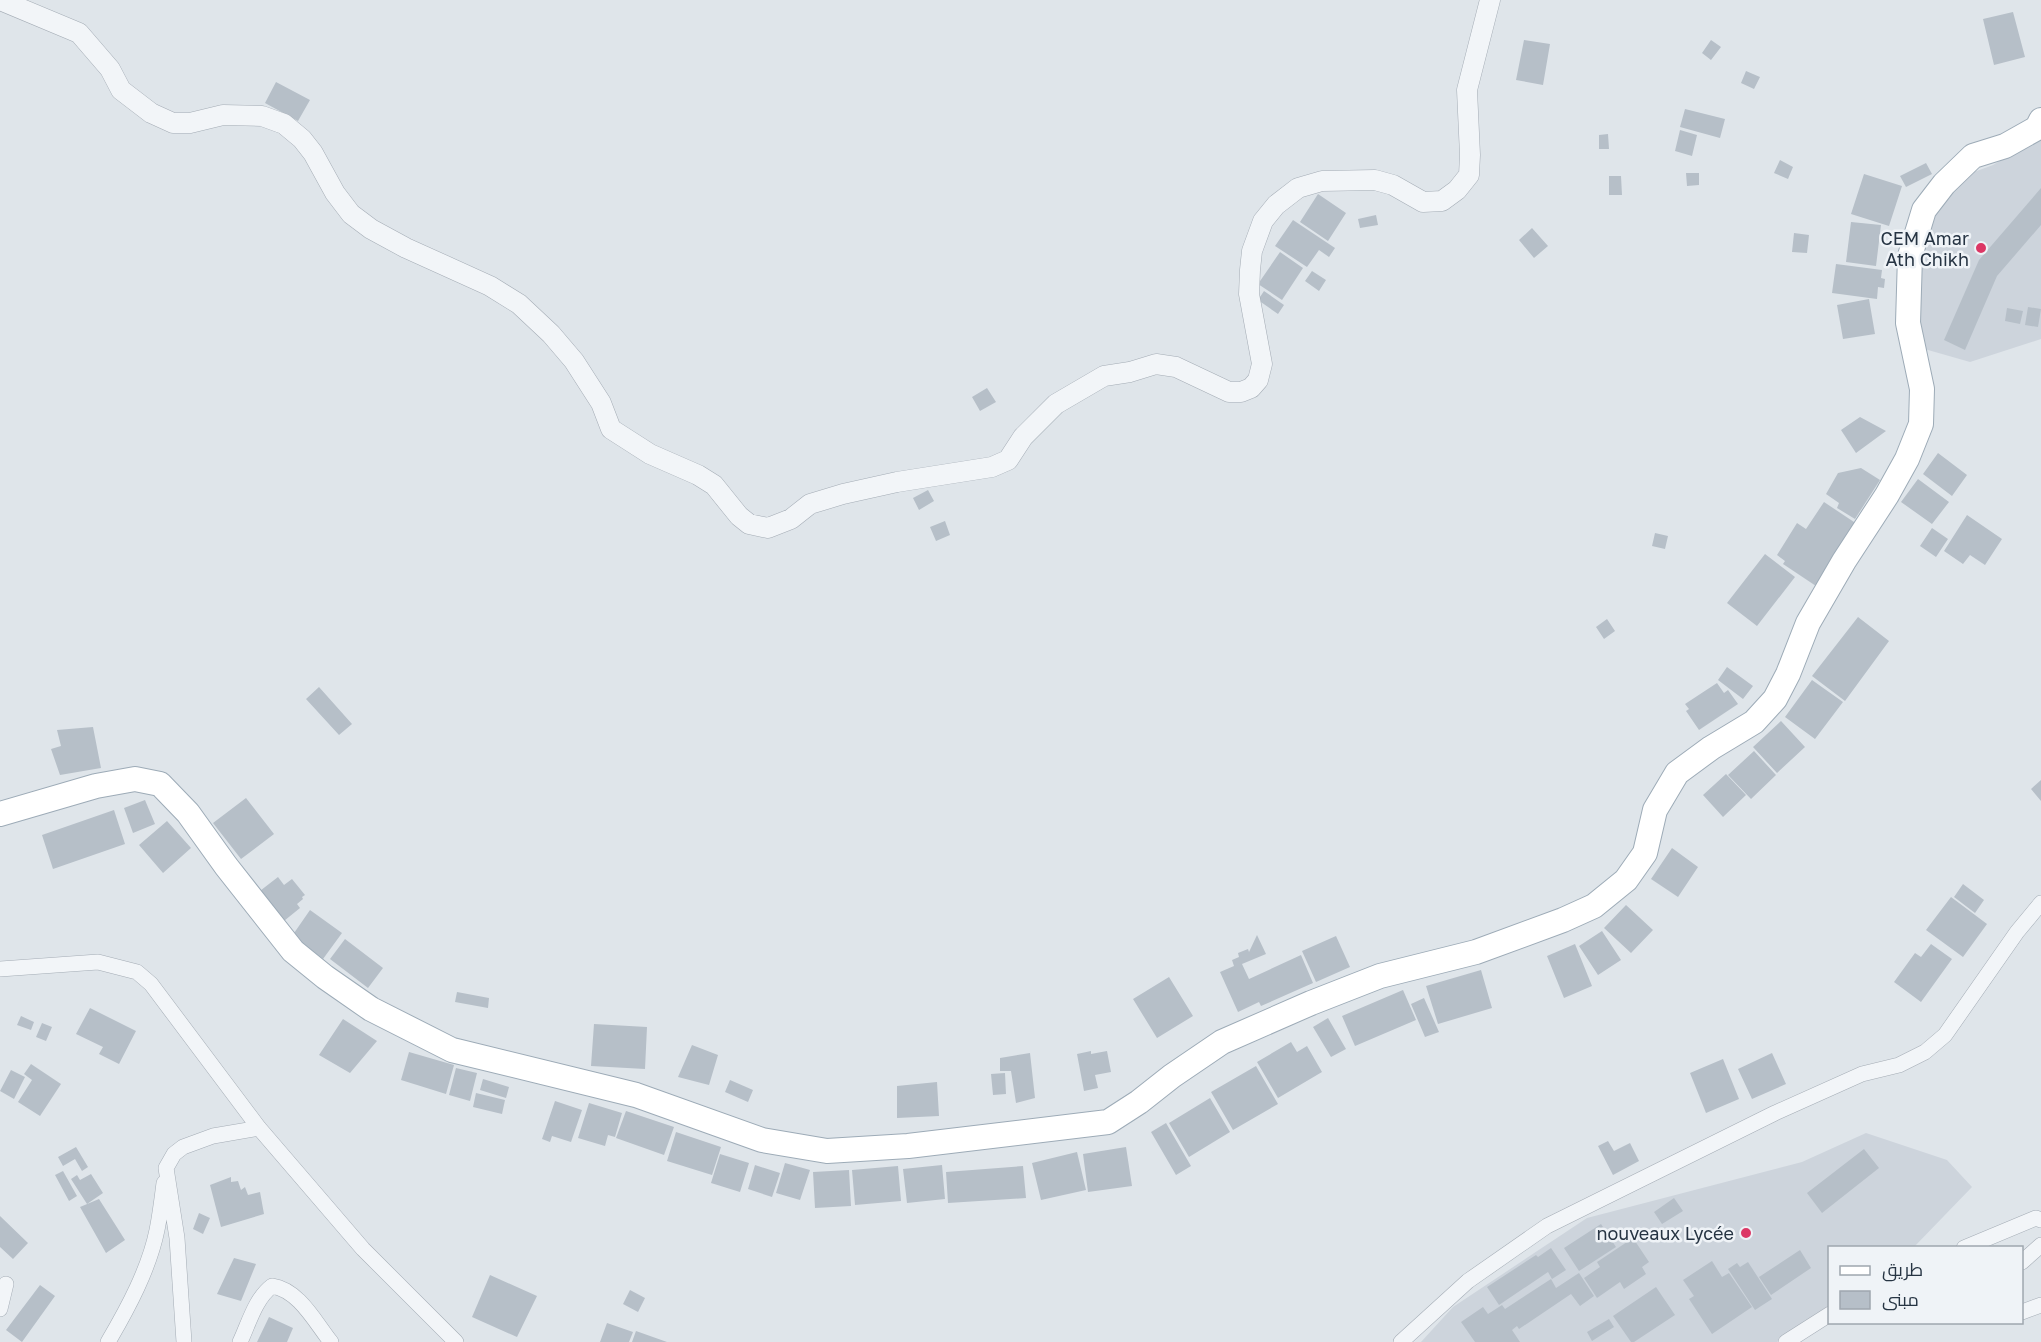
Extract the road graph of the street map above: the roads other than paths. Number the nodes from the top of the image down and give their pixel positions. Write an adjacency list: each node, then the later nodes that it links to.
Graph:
1 (0, 0): 2 (street)
2 (1490, 0)
3 (2041, 120): 4 (main road)
4 (0, 814)
5 (2041, 903): 23 (street)
6 (0, 969): 7 (street)
7 (259, 1128): 8 (street); 22 (street)
8 (166, 1168): 18 (street); 19 (street)
9 (2041, 1220): 11 (street)
10 (2041, 1245): 12 (street)
11 (1969, 1246)
12 (2023, 1261)
13 (6, 1284): 15 (street)
14 (2041, 1305): 16 (street)
15 (0, 1309)
16 (2023, 1312)
17 (1828, 1315): 24 (street)
18 (108, 1342)
19 (184, 1342)
20 (240, 1342): 21 (street)
21 (332, 1342)
22 (456, 1342)
23 (1401, 1342)
24 (1786, 1342)

